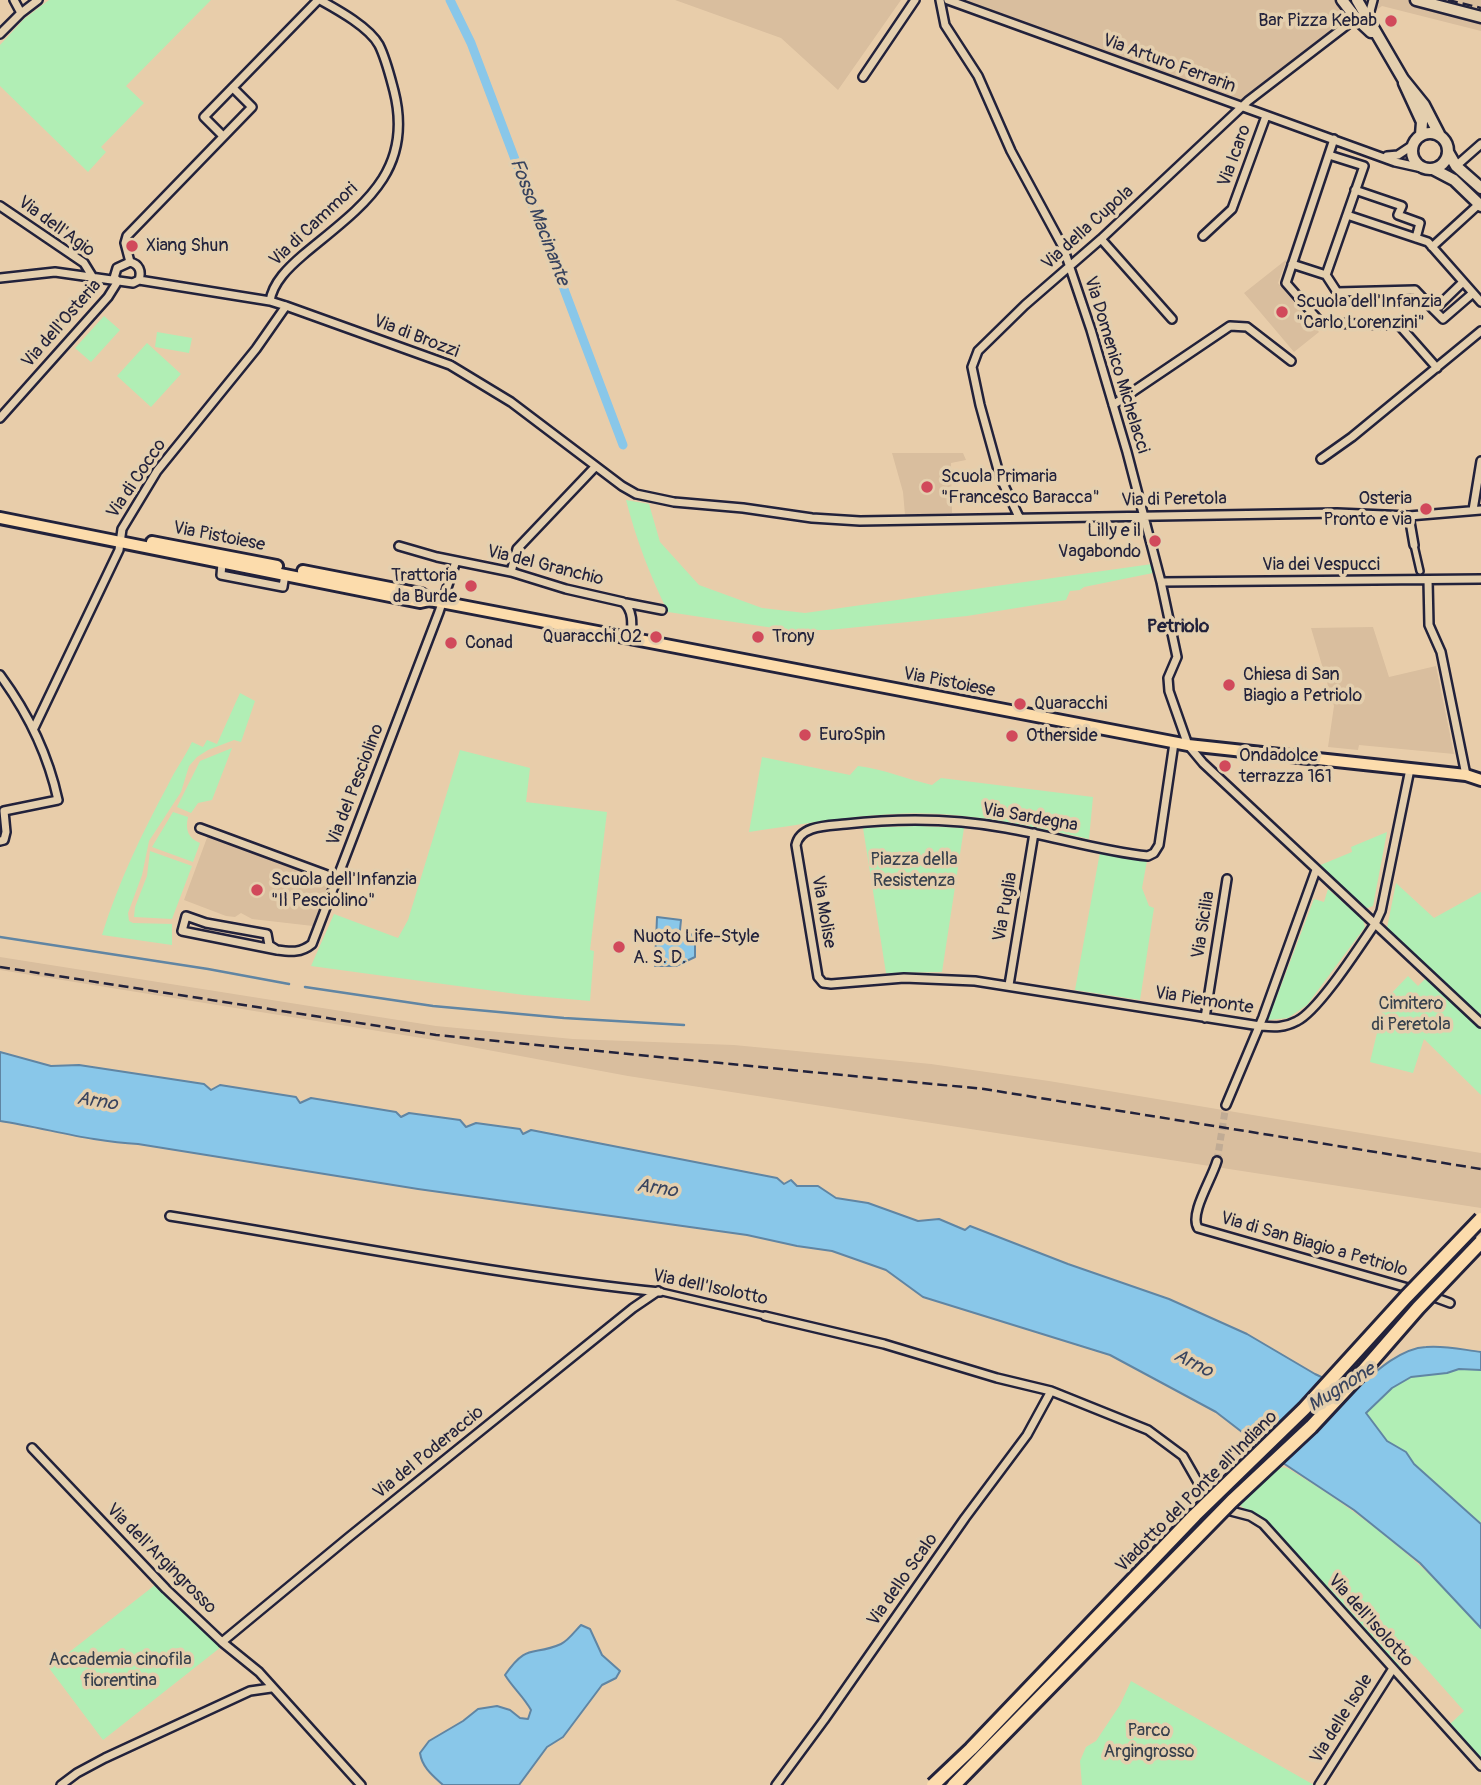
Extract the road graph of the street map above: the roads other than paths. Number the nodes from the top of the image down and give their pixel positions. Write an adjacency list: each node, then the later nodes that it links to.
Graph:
1 (14, 0): 11 (street)
2 (38, 0): 11 (street)
3 (319, 0): 17 (street); 50 (street, Via di Cammori)
4 (915, 0): 15 (street)
5 (940, 0): 42 (street, Via Domenico Michelacci)
6 (948, 0): 18 (street, Via Arturo Ferrarin)
7 (1342, 0): 13 (main road)
8 (1373, 0): 13 (street)
9 (1416, 0): 12 (main road)
10 (1359, 2): 13 (main road)
11 (20, 13): 14 (street)
12 (1481, 18)
13 (1367, 27): 16 (main road); 18 (street, Via della Cupola)
14 (0, 34)
15 (863, 77)
16 (1403, 79): 20 (main road); 22 (main road)
17 (233, 88): 21 (street); 21 (street)
18 (1242, 107): 19 (street, Via Arturo Ferrarin); 38 (street, Via della Cupola)
19 (1266, 116): 23 (street, Via Arturo Ferrarin); 36 (street, Via Icaro)
20 (1421, 135): 22 (main road); 24 (main road)
21 (223, 136): 40 (street)
22 (1440, 136): 26 (main road)
23 (1334, 139): 27 (street); 28 (street, Via Arturo Ferrarin)
24 (1413, 145): 28 (street); 30 (main road)
25 (1481, 145): 29 (street)
26 (1448, 152): 29 (main road); 30 (main road)
27 (1329, 155): 32 (street); 41 (street)
28 (1380, 155): 30 (street, Via Arturo Ferrarin)
29 (1456, 166): 31 (main road)
30 (1427, 168): 33 (main road)
31 (1481, 188)
32 (1355, 190): 35 (street); 37 (street)
33 (1480, 205): 39 (street)
34 (0, 206): 44 (street, Via dell'Agio)
35 (1347, 215): 37 (street); 43 (street)
36 (1203, 236)
37 (1416, 238): 39 (street)
38 (1101, 239): 42 (street, Via della Cupola); 54 (street)
39 (1432, 247): 48 (street)
40 (130, 262): 46 (street); 47 (street)
41 (1292, 264): 43 (street); 57 (street)
42 (1068, 266): 58 (street, Via Domenico Michelacci); 67 (street, Via della Cupola)
43 (1326, 275): 53 (street)
44 (93, 276): 45 (street, Via di Brozzi); 47 (street, Via di Brozzi)
45 (0, 278)
46 (139, 280): 47 (street, Via di Brozzi); 50 (street, Via di Brozzi)
47 (118, 281): 59 (street, Via dell'Osteria)
48 (1463, 282): 49 (street); 53 (street)
49 (1473, 293): 51 (street); 53 (street)
50 (270, 301): 52 (street, Via di Brozzi)
51 (1481, 302)
52 (286, 306): 62 (street, Via di Brozzi); 70 (street, Via di Cocco)
53 (1434, 310)
54 (1172, 319)
55 (1481, 331): 57 (street)
56 (1292, 362): 58 (street)
57 (1437, 368): 60 (street)
58 (1113, 405): 68 (street, Via Domenico Michelacci)
59 (0, 418)
60 (1321, 459)
61 (1481, 461): 64 (street)
62 (595, 467): 63 (street, Via di Brozzi); 75 (street)
63 (648, 498): 67 (street, Via di Peretola)
64 (1477, 510): 66 (street, Via di Peretola)
65 (0, 511): 70 (main road, Via Pistoiese)
66 (1409, 516): 68 (street, Via di Peretola); 71 (street)
67 (1019, 517): 68 (street, Via di Peretola)
68 (1145, 517): 78 (street)
69 (0, 518): 70 (main road, Via Pistoiese)
70 (120, 539): 79 (main road, Via Pistoiese); 79 (main road, Via Pistoiese); 85 (street, Via di Cocco)
71 (1414, 545): 74 (street)
72 (400, 546): 73 (street, Via del Granchio)
73 (456, 561): 75 (street, Via del Granchio); 80 (street)
74 (1419, 571)
75 (511, 572): 81 (street, Via del Granchio)
76 (1481, 579): 77 (street, Via dei Vespucci)
77 (1428, 580): 78 (street, Via dei Vespucci); 89 (street)
78 (1161, 582): 87 (street)
79 (429, 600): 80 (main road, Via Pistoiese)
80 (441, 602): 83 (main road, Via Pistoiese); 96 (street, Via del Pesciolino)
81 (626, 603): 82 (street, Via del Granchio); 83 (street)
82 (663, 610)
83 (631, 639): 86 (main road, Via Pistoiese)
84 (0, 675): 85 (street)
85 (34, 728): 93 (street)
86 (1174, 743): 87 (main road, Via Pistoiese); 92 (street, Via Sardegna)
87 (1188, 746): 88 (main road, Via Pistoiese); 95 (street)
88 (1410, 769): 89 (main road, Via Pistoiese); 98 (street, Via Piemonte)
89 (1466, 775): 90 (main road, Via Pistoiese)
90 (1481, 777)
91 (200, 828): 96 (street)
92 (1034, 833): 94 (street, Via Sardegna); 101 (street, Via Puglia)
93 (0, 841)
94 (796, 845): 100 (street, Via Molise)
95 (1316, 870): 98 (street); 104 (street)
96 (338, 879): 99 (street, Via del Pesciolino)
97 (1227, 879): 102 (street, Via Sicilia)
98 (1375, 924): 103 (street); 104 (street, Via Piemonte)
99 (277, 950): 99 (street, Via del Pesciolino)
100 (824, 983): 101 (street, Via Piemonte)
101 (1009, 985): 102 (street, Via Piemonte)
102 (1205, 1018): 104 (street, Via Piemonte)
103 (1481, 1023)
104 (1260, 1026): 105 (street)
105 (1226, 1105)
106 (1217, 1161): 111 (street, Via di San Biagio a Petriolo)
107 (170, 1216): 110 (street, Via dell'Isolotto)
108 (1481, 1219): 124 (highway, Viadotto del Ponte all'Indiano, bridge)
109 (1481, 1242): 125 (highway, Viadotto del Ponte all'Indiano, bridge)
110 (660, 1292): 112 (street, Via dell'Isolotto); 117 (street, Via del Poderaccio)
111 (1450, 1303)
112 (765, 1316): 113 (street, Via dell'Isolotto)
113 (1051, 1391): 115 (street, Via dell'Isolotto); 123 (street, Via dello Scalo)
114 (32, 1448): 117 (street, Via dell'Argingrosso)
115 (1203, 1491)
116 (1227, 1510): 118 (street, Via dell'Isolotto)
117 (222, 1642): 119 (street, Via dell'Argingrosso)
118 (1392, 1670): 120 (street, Via dell'Isolotto); 126 (street, Via delle Isole)
119 (271, 1688): 121 (street); 122 (street, Via dell'Argingrosso)
120 (1481, 1766)
121 (61, 1785)
122 (361, 1785)
123 (776, 1785)
124 (933, 1785)
125 (954, 1785)
126 (1319, 1785)

